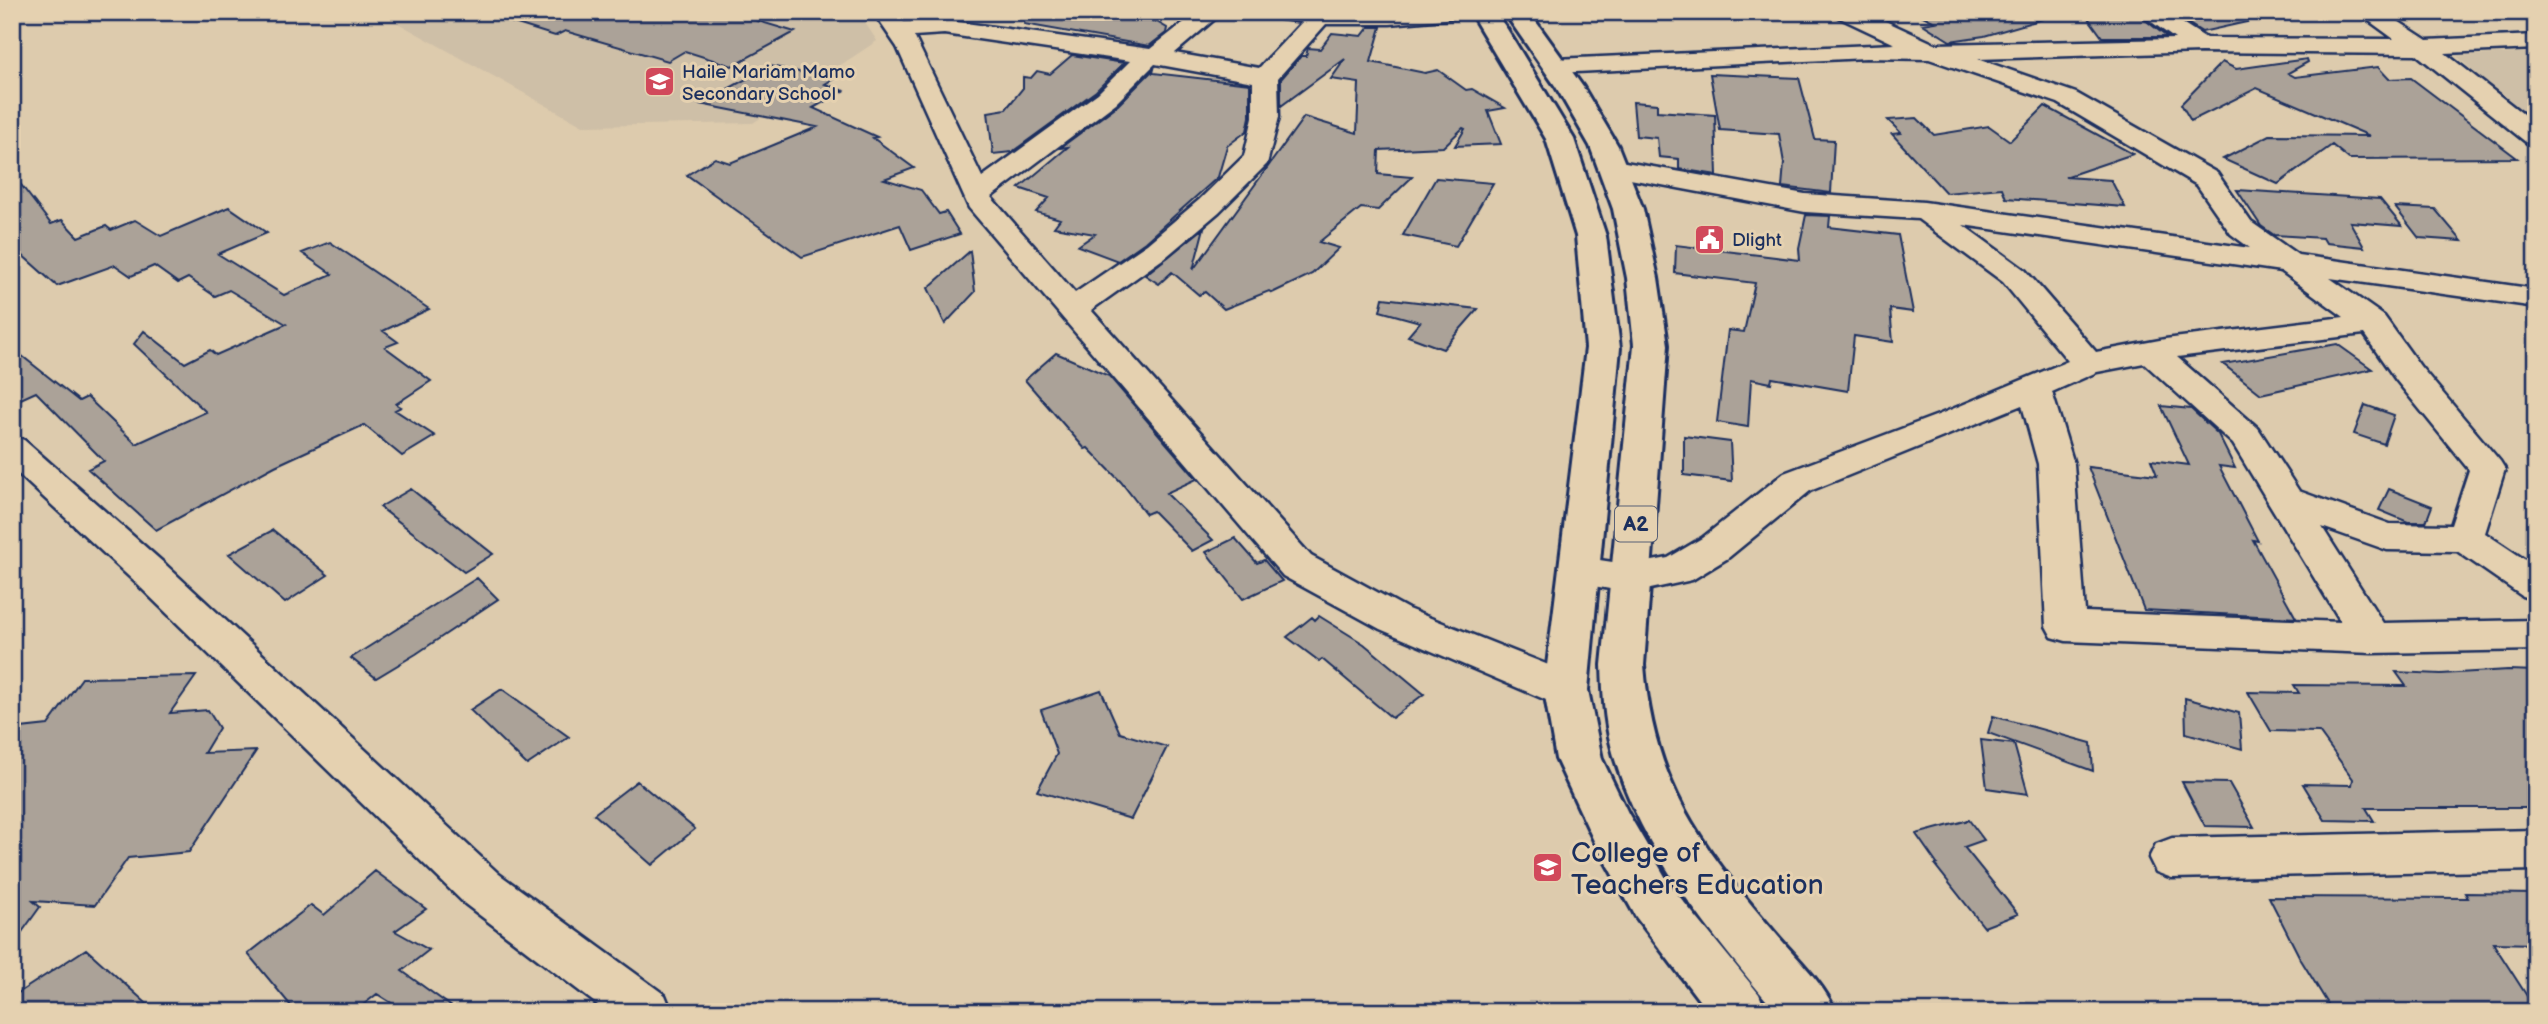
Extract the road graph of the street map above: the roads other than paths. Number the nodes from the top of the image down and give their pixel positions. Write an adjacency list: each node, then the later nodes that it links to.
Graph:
1 (1212, 12): 15 (street)
2 (1276, 12): 9 (street)
3 (1458, 12): 9 (street)
4 (1482, 12): 32 (highway, A2)
5 (1516, 12): 16 (highway, A2)
6 (1846, 12): 14 (street)
7 (2149, 12): 12 (street)
8 (2368, 12): 13 (street)
9 (1318, 19): 17 (street)
10 (891, 21): 15 (street); 20 (street)
11 (2536, 42): 13 (street)
12 (2202, 45): 13 (street); 14 (street)
13 (2422, 47): 18 (street)
14 (1930, 51): 16 (street); 22 (street)
15 (1152, 57): 17 (street); 20 (street)
16 (1555, 66): 19 (highway, A2)
17 (1265, 78): 24 (street)
18 (2536, 137)
19 (1614, 168): 21 (street); 33 (highway, A2)
20 (975, 195): 24 (street)
21 (1924, 211): 22 (street); 27 (street)
22 (2296, 266): 23 (street); 25 (street)
23 (2536, 298)
24 (1072, 309): 37 (street)
25 (2372, 323): 26 (street); 31 (street)
26 (2151, 352): 27 (street); 30 (street)
27 (2088, 364): 28 (street)
28 (2034, 387): 33 (street); 36 (street)
29 (12, 448): 40 (street)
30 (2286, 500): 31 (street); 36 (street)
31 (2465, 538): 34 (street)
32 (1580, 571): 33 (street); 37 (highway, A2)
33 (1632, 579): 42 (highway, A2)
34 (2536, 586)
35 (2536, 635): 36 (street)
36 (2372, 638)
37 (1566, 690): 41 (highway, A2)
38 (2536, 850): 39 (street)
39 (2172, 858)
40 (647, 1012)
41 (1740, 1012)
42 (1810, 1012)

